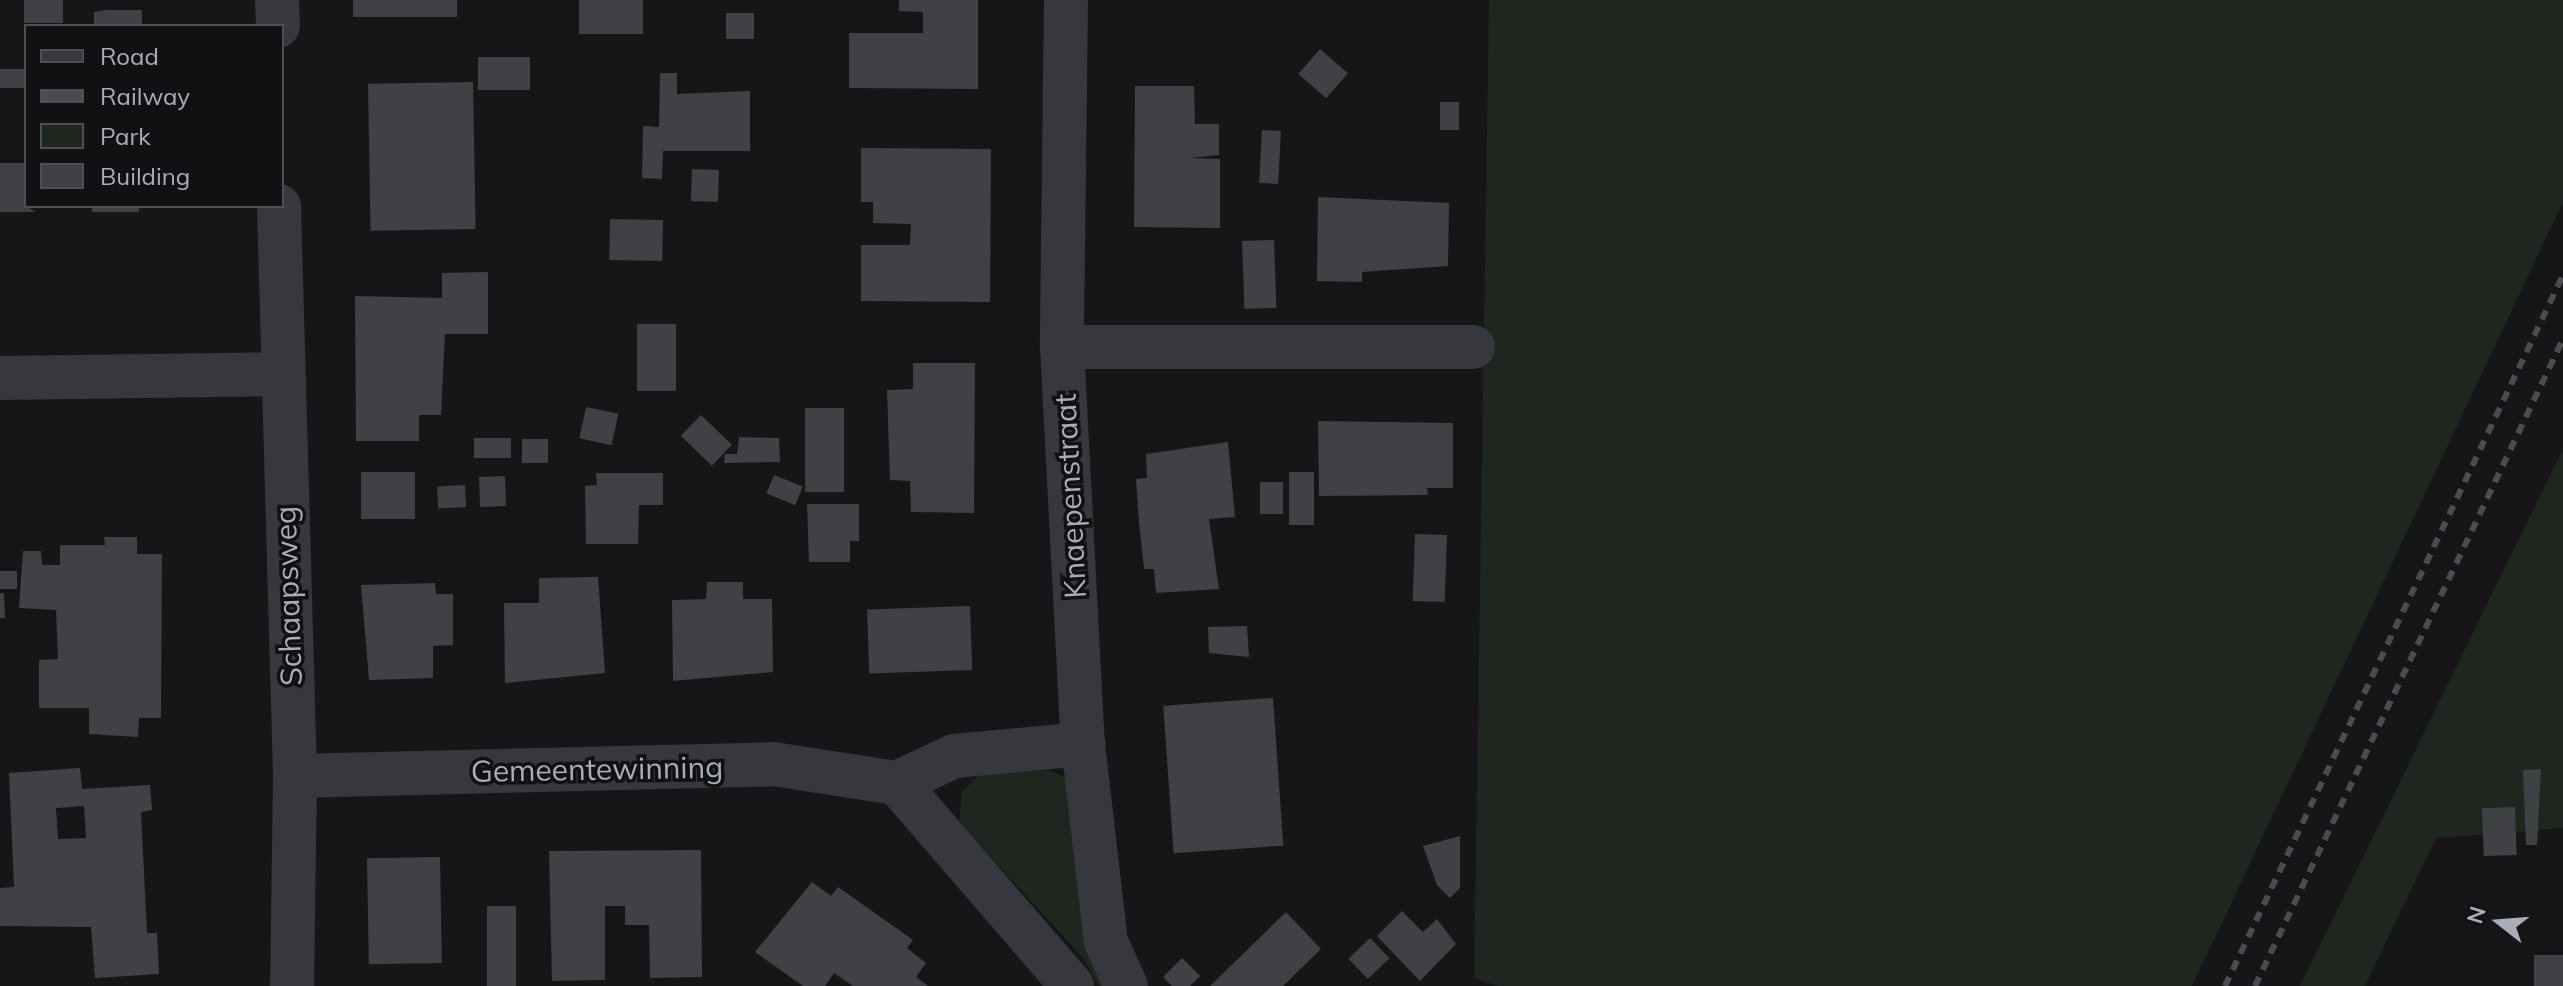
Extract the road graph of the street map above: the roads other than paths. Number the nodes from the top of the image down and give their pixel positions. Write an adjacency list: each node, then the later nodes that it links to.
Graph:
1 (277, 0): 3 (street)
2 (1066, 0): 5 (street, Knaepenstraat)
3 (278, 24)
4 (279, 208): 7 (street, Schaapsweg)
5 (1062, 347): 6 (street); 9 (street, Knaepenstraat)
6 (1473, 347)
7 (280, 374): 8 (street); 10 (street, Schaapsweg)
8 (0, 378)
9 (1083, 744): 11 (street); 14 (street, Knaepenstraat)
10 (295, 776): 11 (street, Gemeentewinning); 13 (street, Schaapsweg)
11 (897, 783): 12 (street)
12 (1070, 980)
13 (292, 986)
14 (1126, 986)

